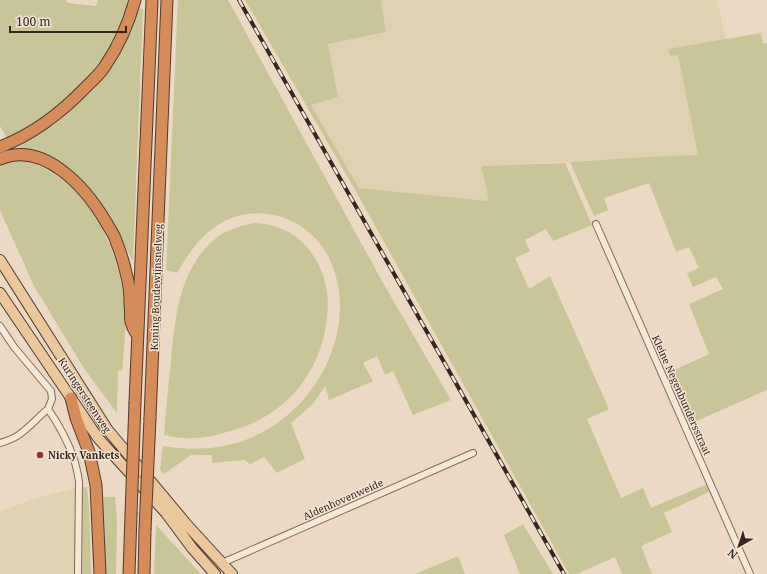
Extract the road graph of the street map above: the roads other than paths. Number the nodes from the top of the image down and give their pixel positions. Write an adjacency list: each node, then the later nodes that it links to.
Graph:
1 (135, 0): 4 (highway)
2 (152, 0): 10 (highway, Koning Boudewijnsnelweg)
3 (167, 0): 19 (highway, Koning Boudewijnsnelweg, bridge)
4 (0, 147)
5 (0, 159): 10 (highway)
6 (596, 224): 22 (street, Kleine Negenbundersstraat)
7 (0, 260): 15 (main road, Kuringersteenweg)
8 (0, 293): 11 (main road, Kuringersteenweg)
9 (0, 326): 12 (street)
10 (138, 337): 18 (highway, Koning Boudewijnsnelweg, bridge)
11 (71, 398): 17 (highway); 20 (main road, Kuringersteenweg)
12 (48, 409): 13 (street); 16 (street)
13 (0, 443)
14 (473, 453): 15 (street, Aldenhovenweide)
15 (222, 563): 21 (main road, Kuringersteenweg)
16 (78, 574)
17 (100, 574)
18 (129, 574)
19 (144, 574)
20 (215, 574)
21 (232, 574)
22 (750, 574)

